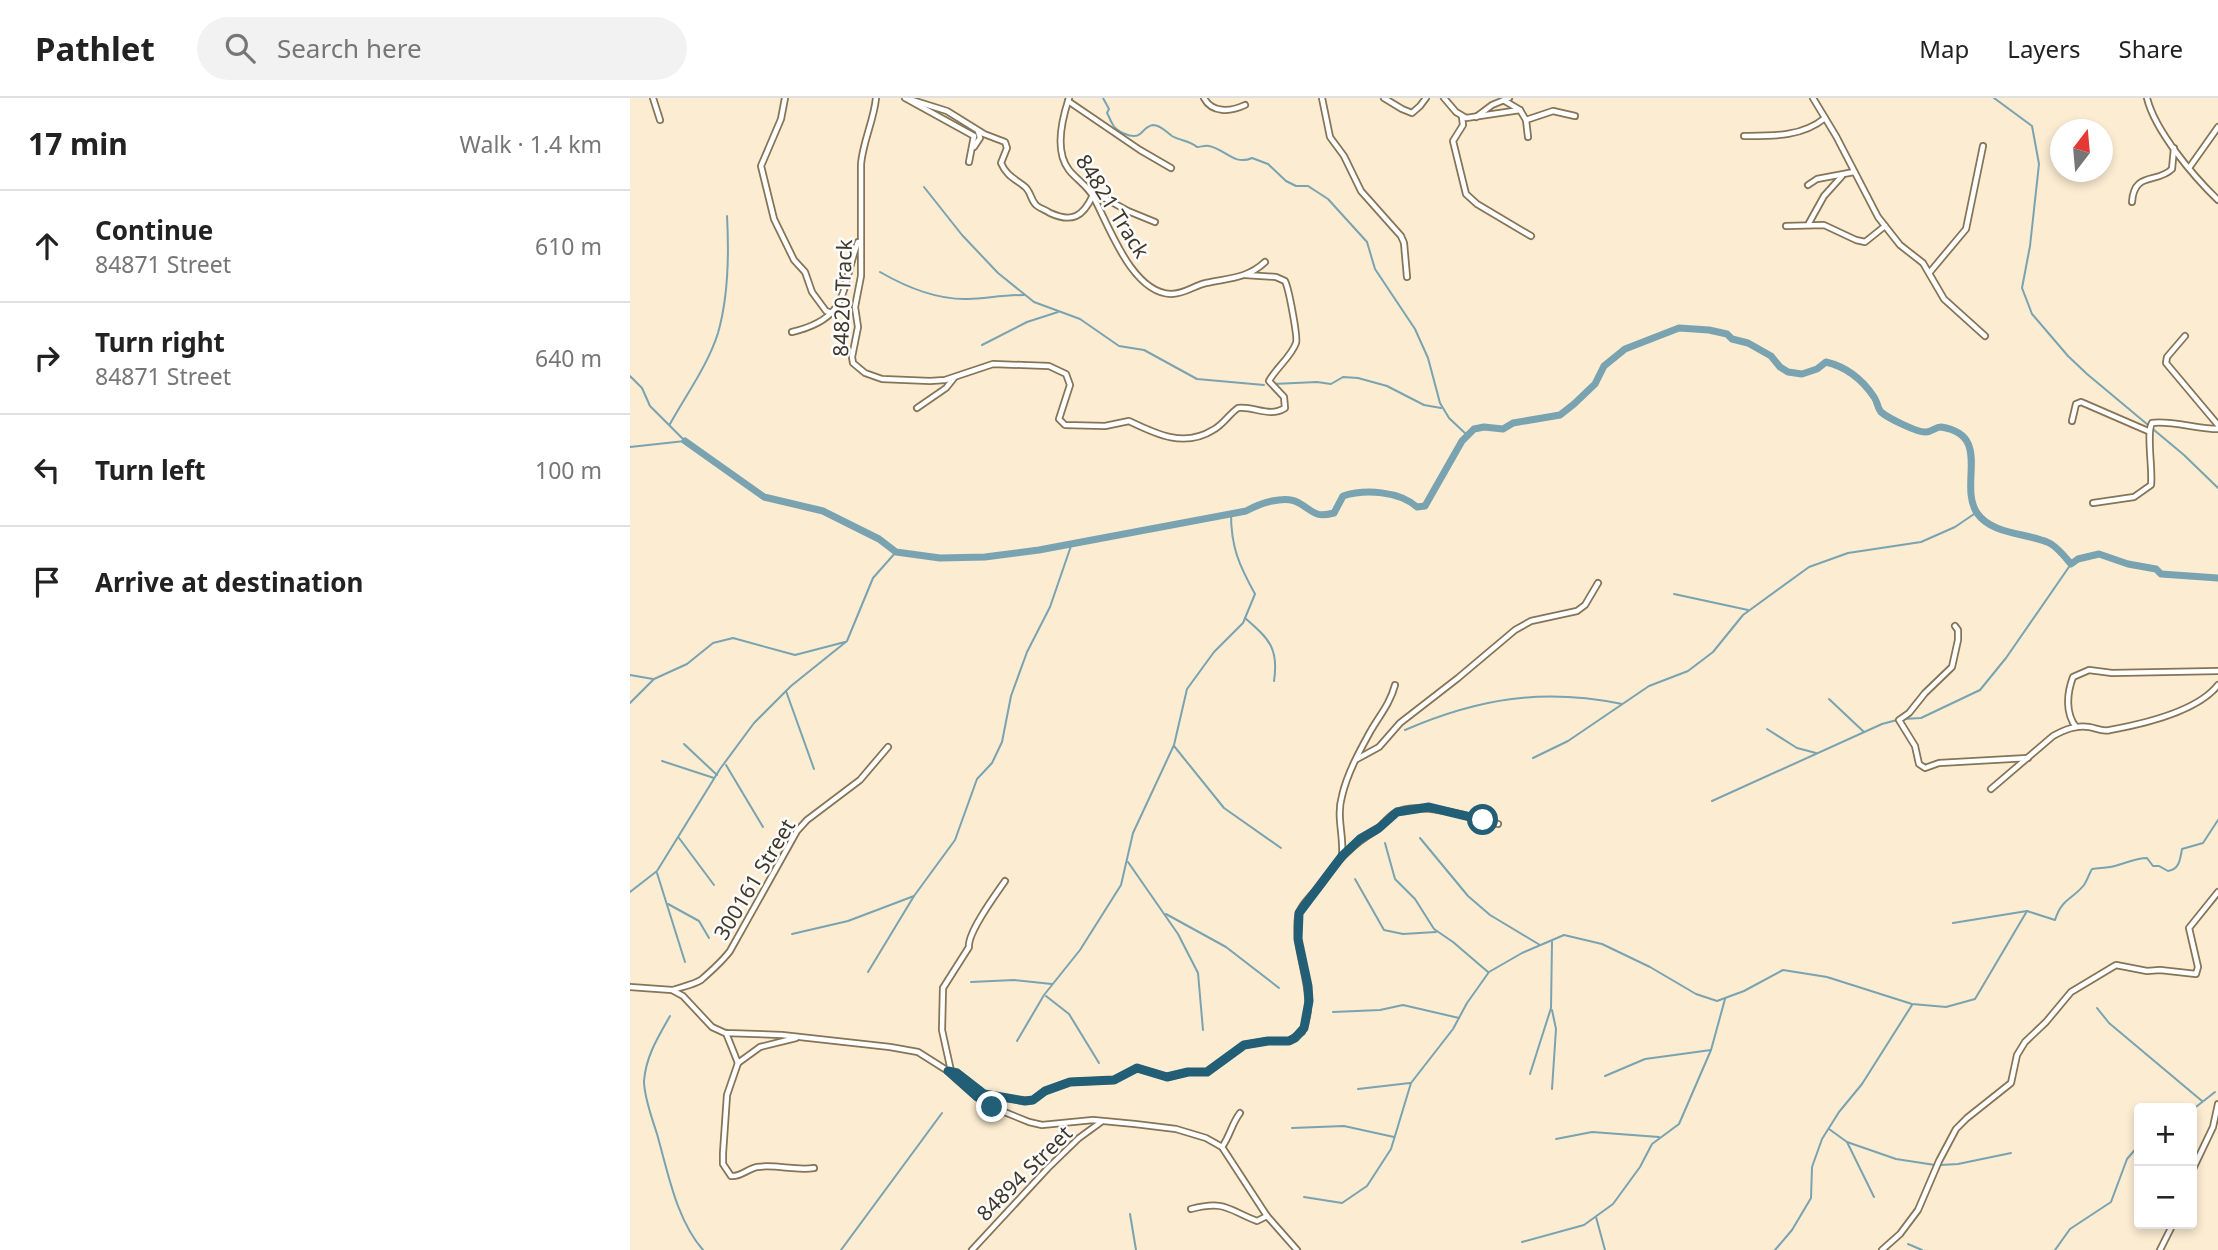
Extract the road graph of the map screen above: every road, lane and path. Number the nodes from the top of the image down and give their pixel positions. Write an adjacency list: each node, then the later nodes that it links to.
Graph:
1 (653, 98): 21 (street)
2 (785, 98): 50 (street)
3 (876, 98): 45 (street, 84820 Track)
4 (905, 98): 14 (street)
5 (1205, 98): 15 (street)
6 (1322, 98): 49 (street)
7 (1384, 98): 8 (street)
8 (1426, 98)
9 (1444, 98): 18 (street)
10 (1812, 98): 20 (street)
11 (2147, 98): 28 (street)
12 (1068, 99): 31 (street); 36 (street, 84821 Track)
13 (1507, 99): 16 (street); 19 (street)
14 (912, 100): 24 (street); 29 (street)
15 (1245, 105)
16 (1520, 110): 19 (street); 22 (street)
17 (1575, 116): 22 (street)
18 (1462, 117): 19 (street); 44 (street)
19 (1475, 118)
20 (1825, 118): 25 (street); 33 (street)
21 (660, 120)
22 (1526, 120): 26 (street)
23 (2218, 127): 32 (street)
24 (978, 131): 29 (street); 37 (street)
25 (1744, 136)
26 (1528, 137)
27 (1983, 146): 47 (street)
28 (2174, 147): 32 (street); 39 (street)
29 (974, 148): 30 (street)
30 (970, 162)
31 (1171, 168)
32 (2189, 168): 38 (street)
33 (1854, 172): 34 (street); 43 (street)
34 (1842, 176): 35 (street); 41 (street)
35 (1808, 185)
36 (1089, 189): 37 (street, 84821 Track); 40 (street)
37 (1093, 195): 48 (street, 84821 Track)
38 (2218, 200)
39 (2132, 202)
40 (1155, 222)
41 (1809, 224): 42 (street); 43 (street)
42 (1786, 226)
43 (1885, 226): 47 (street)
44 (1531, 236)
45 (859, 238): 50 (street); 54 (street, 84820 Track)
46 (1265, 262): 48 (street, 84821 Track)
47 (1930, 272): 52 (street)
48 (1245, 275): 54 (street, 84820 Track)
49 (1407, 277)
50 (832, 313): 51 (street)
51 (792, 332)
52 (1985, 336)
53 (2185, 336): 57 (street)
54 (954, 377): 55 (street)
55 (917, 408)
56 (2072, 421): 58 (street)
57 (2218, 427): 58 (street)
58 (2148, 431): 59 (street)
59 (2093, 503)
60 (1598, 583): 68 (street)
61 (1955, 626): 67 (street)
62 (2218, 671): 65 (street)
63 (1395, 685): 68 (street)
64 (2218, 685): 65 (street)
65 (2076, 727): 67 (street)
66 (888, 747): 75 (street, 300161 Street)
67 (2028, 758): 69 (street)
68 (1357, 759): 71 (street)
69 (1991, 789)
70 (1498, 824): 71 (street)
71 (1342, 856): 79 (street)
72 (1005, 881): 79 (street)
73 (2218, 892): 91 (street)
74 (630, 987): 75 (street)
75 (672, 990): 76 (street)
76 (725, 1033): 77 (street); 78 (street)
77 (798, 1037): 78 (street); 79 (street)
78 (738, 1063): 85 (street)
79 (949, 1071): 82 (street)
80 (2218, 1104): 84 (street)
81 (1240, 1113): 83 (street)
82 (1102, 1122): 83 (street); 89 (street, 84894 Street)
83 (1222, 1147): 87 (street)
84 (2194, 1166)
85 (814, 1167)
86 (1191, 1209): 87 (street)
87 (1267, 1216): 90 (street)
88 (2170, 1229): 92 (street)
89 (972, 1250)
90 (1297, 1250)
91 (1882, 1250)
92 (2160, 1250)

